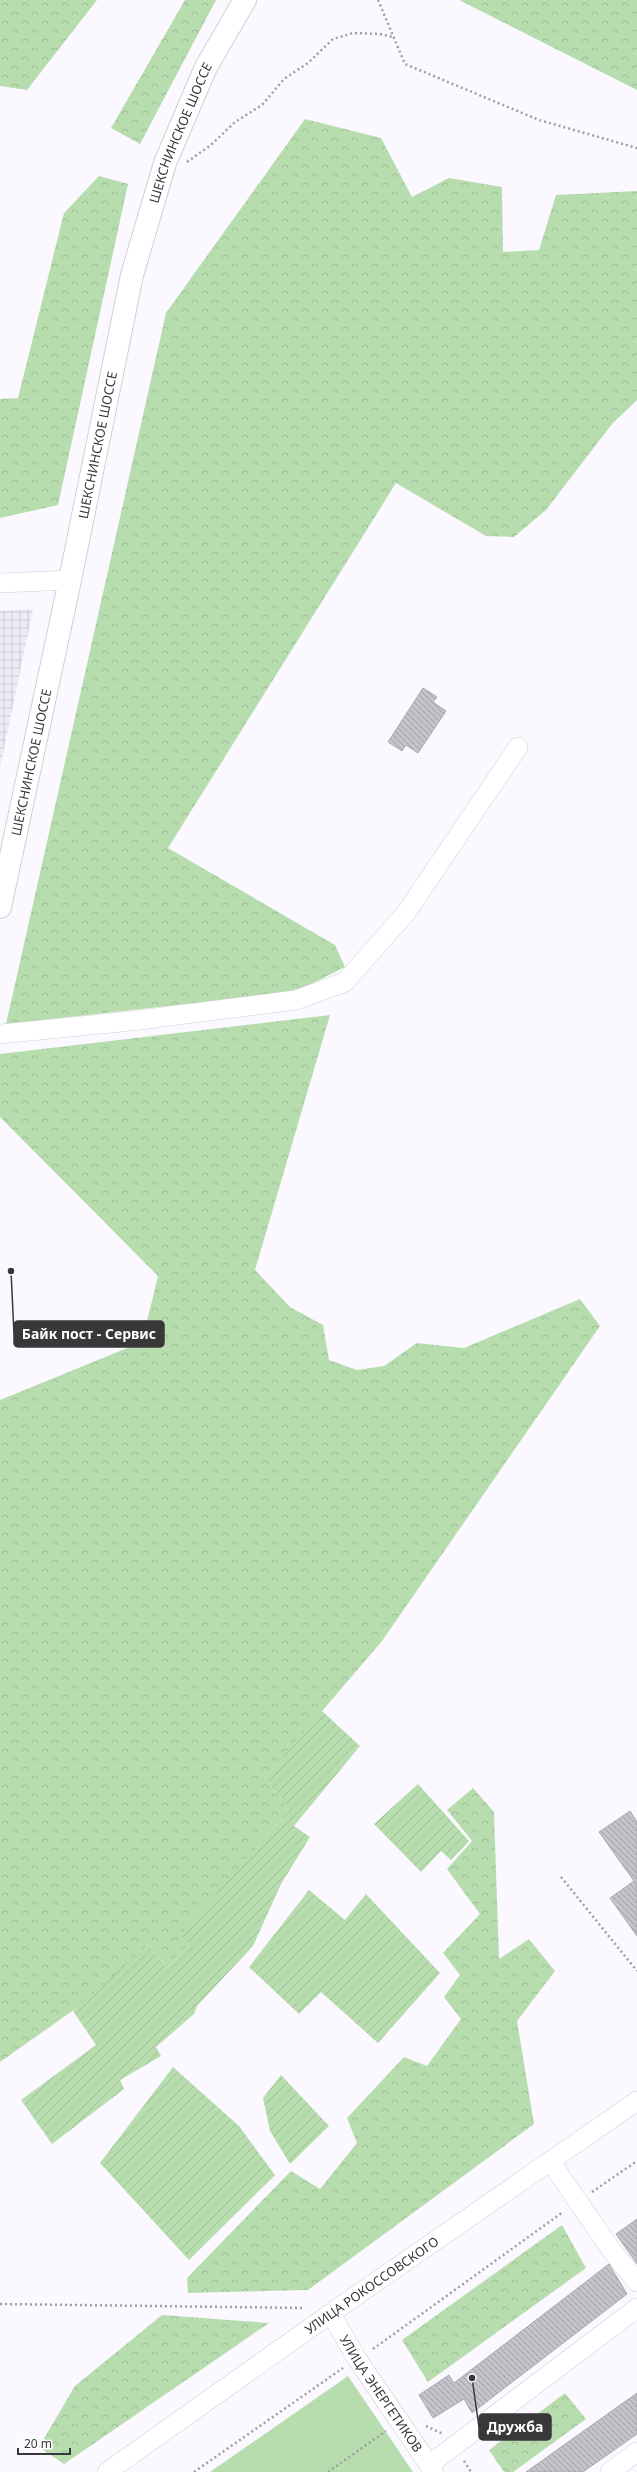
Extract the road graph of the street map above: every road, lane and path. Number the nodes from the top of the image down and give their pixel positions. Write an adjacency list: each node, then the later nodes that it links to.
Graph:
1 (245, 0): 5 (main road, ШЕКСНИНСКОЕ ШОССЕ)
2 (378, 0): 3 (path)
3 (393, 37): 4 (path); 5 (path)
4 (637, 148)
5 (161, 177): 6 (main road, ШЕКСНИНСКОЕ ШОССЕ)
6 (70, 580): 7 (street); 9 (main road, ШЕКСНИНСКОЕ ШОССЕ)
7 (0, 584)
8 (518, 747): 10 (street)
9 (0, 907)
10 (0, 1034)
11 (561, 1877): 12 (path)
12 (637, 1972)
13 (637, 2101): 14 (street, УЛИЦА РОКОССОВСКОГО)
14 (550, 2161): 16 (street); 20 (street, УЛИЦА РОКОССОВСКОГО)
15 (637, 2161): 16 (path)
16 (578, 2202): 17 (street); 21 (path)
17 (636, 2280)
18 (0, 2304): 20 (path)
19 (637, 2308): 26 (street)
20 (331, 2314): 23 (street, УЛИЦА ЭНЕРГЕТИКОВ); 29 (street, УЛИЦА РОКОССОВСКОГО)
21 (373, 2348): 22 (path); 23 (path)
22 (378, 2355)
23 (357, 2359): 24 (street, УЛИЦА ЭНЕРГЕТИКОВ); 30 (path)
24 (398, 2422): 28 (street, УЛИЦА ЭНЕРГЕТИКОВ); 31 (path)
25 (422, 2422): 26 (path)
26 (455, 2445): 28 (street)
27 (637, 2452): 32 (street)
28 (432, 2468)
29 (107, 2472)
30 (194, 2472)
31 (328, 2472)
32 (610, 2472)

